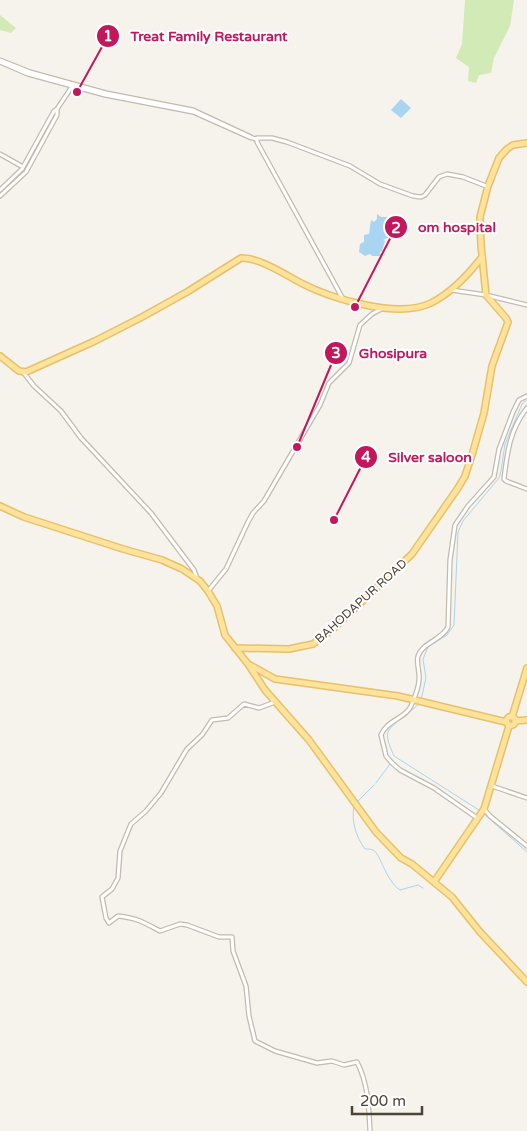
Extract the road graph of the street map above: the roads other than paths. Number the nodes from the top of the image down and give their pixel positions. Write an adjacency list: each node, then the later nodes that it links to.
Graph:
1 (0, 61): 2 (street)
2 (73, 85): 3 (street); 4 (street)
3 (57, 109): 7 (street); 10 (street)
4 (256, 139): 8 (street); 15 (street)
5 (527, 141): 8 (main road); 11 (main road)
6 (0, 154): 7 (street)
7 (24, 167): 9 (street)
8 (486, 186): 11 (main road)
9 (0, 190)
10 (0, 196)
11 (480, 245): 12 (main road)
12 (482, 257): 13 (main road); 14 (main road)
13 (450, 290): 14 (street); 17 (main road)
14 (486, 295): 16 (street); 28 (main road, BAHODAPUR ROAD)
15 (344, 299): 17 (main road); 19 (main road)
16 (527, 305)
17 (384, 308): 27 (street)
18 (0, 356): 19 (main road)
19 (22, 372): 26 (street)
20 (527, 396): 22 (street)
21 (527, 408): 23 (street)
22 (496, 473): 23 (street); 31 (street)
23 (503, 476): 24 (street)
24 (527, 489)
25 (0, 506): 26 (main road)
26 (197, 578): 27 (main road)
27 (208, 591): 28 (main road)
28 (235, 648): 29 (main road)
29 (248, 664): 31 (main road); 32 (main road)
30 (527, 668): 33 (main road)
31 (414, 699): 35 (main road); 38 (street)
32 (275, 702): 40 (main road); 42 (street)
33 (514, 719): 34 (main road); 35 (main road)
34 (527, 720)
35 (508, 724): 36 (main road)
36 (492, 786): 37 (street); 38 (main road)
37 (527, 798)
38 (481, 814): 39 (street); 40 (main road)
39 (527, 846)
40 (434, 882): 41 (main road)
41 (527, 982)
42 (370, 1131)

